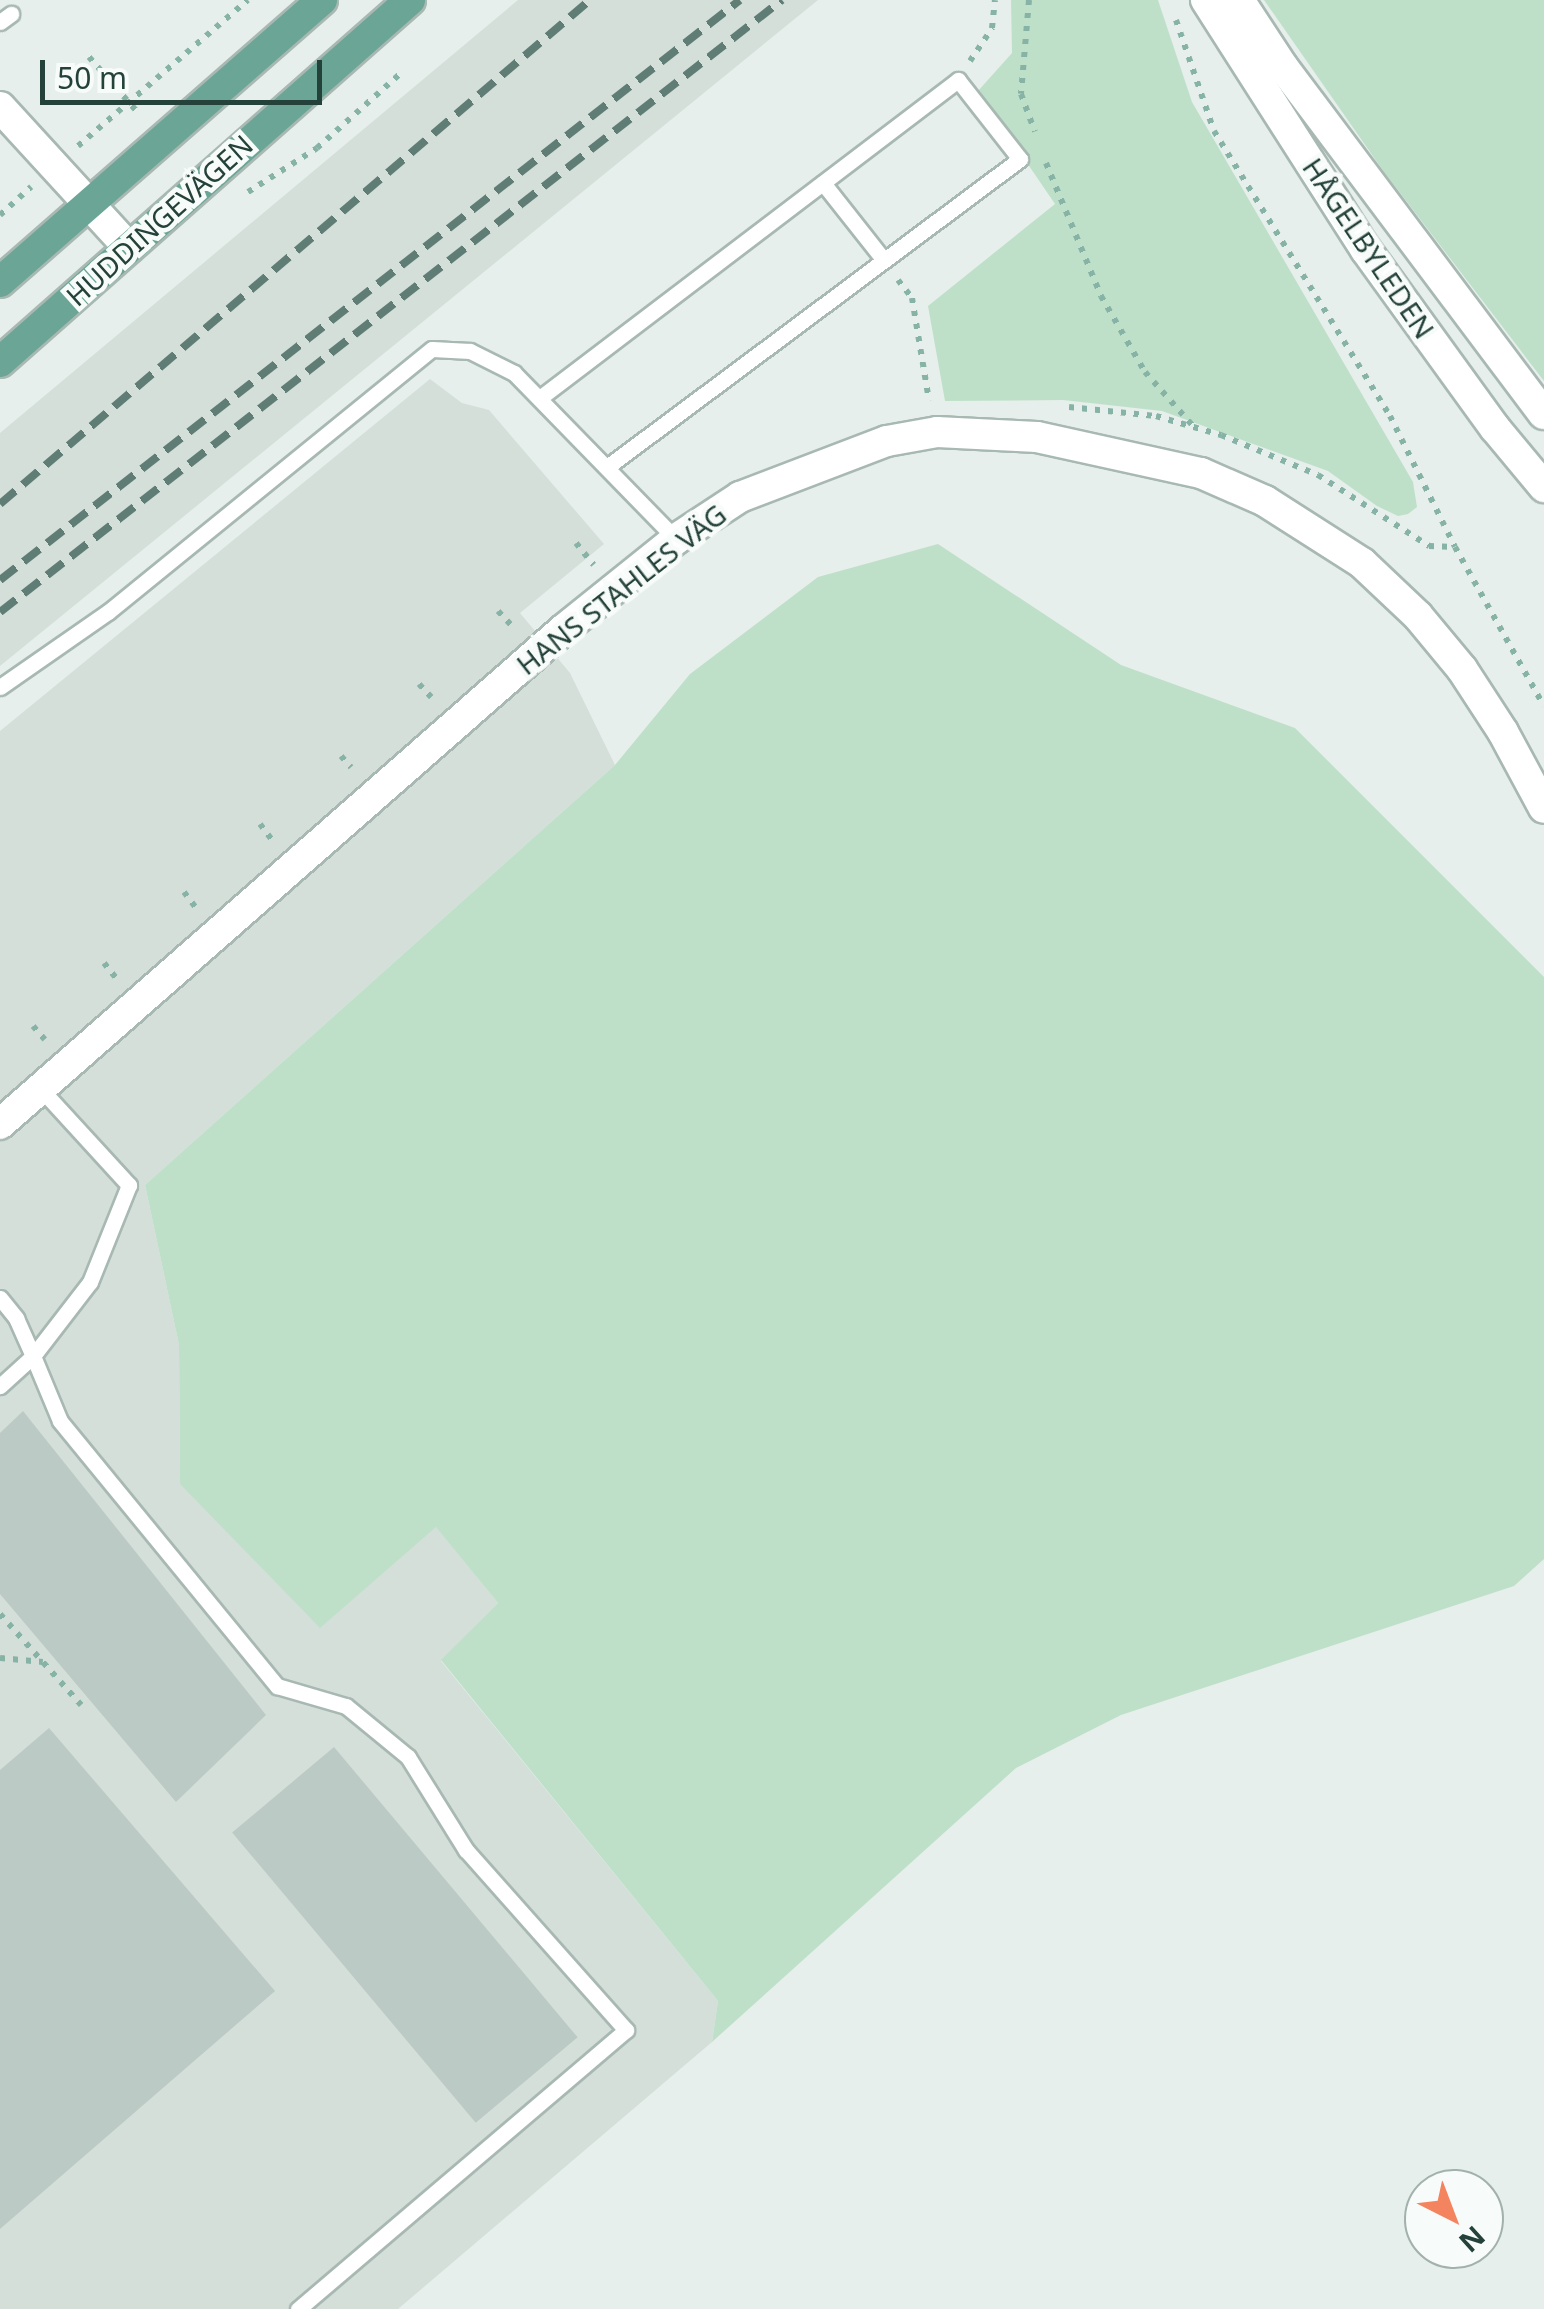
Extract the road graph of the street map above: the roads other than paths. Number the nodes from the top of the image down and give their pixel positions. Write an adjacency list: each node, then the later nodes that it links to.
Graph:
1 (322, 0): 7 (main road, HUDDINGEVÄGEN)
2 (410, 0): 8 (main road, HUDDINGEVÄGEN)
3 (1206, 0): 15 (street, HÅGELBYLEDEN)
4 (1239, 0): 13 (street, HÅGELBYLEDEN)
5 (0, 107): 7 (street)
6 (823, 183): 9 (lane); 9 (lane); 12 (lane)
7 (89, 204): 8 (street); 10 (main road, HUDDINGEVÄGEN)
8 (128, 248): 11 (main road, HUDDINGEVÄGEN)
9 (882, 259): 14 (lane)
10 (0, 282)
11 (0, 362)
12 (541, 397): 14 (lane); 17 (lane)
13 (1544, 414)
14 (607, 467): 16 (lane)
15 (1544, 488)
16 (676, 540): 18 (street, HANS STAHLES VÄG); 19 (street, HANS STAHLES VÄG)
17 (0, 687)
18 (1544, 808)
19 (40, 1088): 20 (street, HANS STAHLES VÄG); 22 (lane)
20 (0, 1124)
21 (0, 1298): 22 (lane)
22 (33, 1356): 23 (lane); 24 (lane)
23 (0, 1386)
24 (298, 2309)

